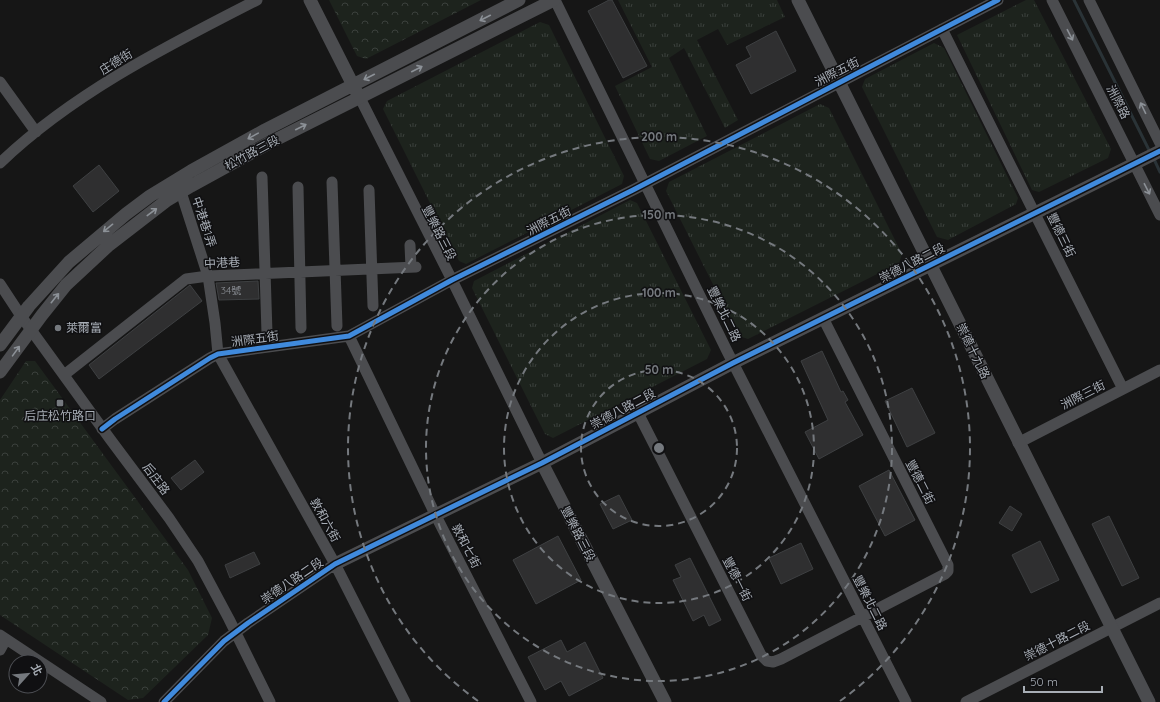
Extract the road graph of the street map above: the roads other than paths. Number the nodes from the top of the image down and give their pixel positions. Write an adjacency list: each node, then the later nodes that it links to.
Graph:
1 (257, 0): 14 (street, 庄德街)
2 (310, 0): 12 (street, 豐樂路三段)
3 (519, 0): 12 (street, 松竹路三段, one-way to 12)
4 (554, 0): 13 (street, 松竹路三段, one-way to 4); 20 (street, 豐樂北二路)
5 (798, 0): 11 (street, 崇德十九路)
6 (998, 0): 9 (street, 洲際五街)
7 (1052, 0): 17 (street, 洲際路, one-way to 17)
8 (1089, 0): 15 (street, 洲際路, one-way to 8)
9 (942, 29): 11 (street, 洲際五街); 24 (street, 豐德三街)
10 (0, 82): 14 (street)
11 (839, 82): 20 (street, 洲際五街); 27 (street, 崇德十九路)
12 (353, 84): 13 (street, 豐樂路三段); 36 (street, 松竹路三段, one-way to 36)
13 (360, 98): 23 (street, 松竹路三段, one-way to 13); 33 (street, 豐樂路三段)
14 (36, 132): 16 (street, 庄德街)
15 (1156, 151): 17 (street, 崇德八路二段)
16 (0, 163)
17 (1134, 164): 24 (street, 崇德八路二段); 25 (street, 洲際路, one-way to 25)
18 (262, 177): 31 (street)
19 (332, 182): 29 (street)
20 (645, 183): 33 (street, 洲際五街); 45 (street, 豐樂北二路)
21 (298, 187): 30 (street)
22 (369, 190): 28 (street)
23 (181, 192): 32 (street, 中港巷1弄); 40 (street, 松竹路三段, one-way to 23)
24 (1035, 213): 27 (street, 崇德八路二段); 49 (street, 豐德三街)
25 (1160, 215)
26 (410, 245): 28 (street, 中港巷)
27 (931, 266): 37 (street, 崇德八路二段); 52 (street, 崇德十九路)
28 (371, 269): 29 (street, 中港巷); 35 (street)
29 (335, 270): 30 (street, 中港巷); 38 (street)
30 (300, 272): 31 (street, 中港巷); 39 (street)
31 (265, 273): 32 (street, 中港巷); 41 (street)
32 (208, 276): 44 (street, 中港巷1弄); 48 (street, 中港巷)
33 (452, 280): 42 (street, 洲際五街); 53 (street, 豐樂路三段)
34 (0, 284): 36 (street, 后庄路)
35 (373, 306)
36 (21, 316): 40 (street, 后庄路); 43 (street, 松竹路三段)
37 (823, 318): 45 (street, 崇德八路二段); 57 (street, 豐德二街)
38 (337, 326)
39 (301, 328)
40 (31, 329): 47 (street, 松竹路三段, one-way to 40); 48 (street, 后庄路)
41 (267, 333)
42 (349, 336): 44 (street, 洲際五街); 54 (street, 敦和七街)
43 (0, 345)
44 (218, 354): 51 (street, 洲際五街); 55 (street, 敦和六街)
45 (733, 363): 50 (street, 崇德八路二段); 57 (street, 豐樂北二路)
46 (1160, 370): 49 (street, 洲際三街)
47 (0, 372)
48 (64, 375): 51 (street, 后庄路)
49 (1123, 389): 52 (street, 洲際三街)
50 (638, 413): 53 (street, 崇德八路二段); 57 (street, 豐德一街)
51 (102, 429): 59 (street, 后庄路)
52 (1018, 443): 58 (street, 崇德十九路)
53 (542, 464): 54 (street, 崇德八路二段); 67 (street, 豐樂路三段)
54 (436, 516): 55 (street, 崇德八路二段); 66 (street, 敦和七街)
55 (335, 564): 59 (street, 崇德八路二段); 65 (street, 敦和六街)
56 (1160, 603): 58 (street, 崇德十路二段)
57 (863, 617): 68 (street, 豐樂北二路)
58 (1111, 628): 69 (street, 崇德十路二段); 70 (street, 崇德十九路)
59 (236, 632): 63 (street, 崇德八路二段); 64 (street, 后庄路)
60 (3, 637): 61 (street); 62 (street)
61 (0, 650)
62 (101, 702)
63 (164, 702)
64 (270, 702)
65 (405, 702)
66 (531, 702)
67 (665, 702)
68 (906, 702)
69 (966, 702)
70 (1149, 702)

